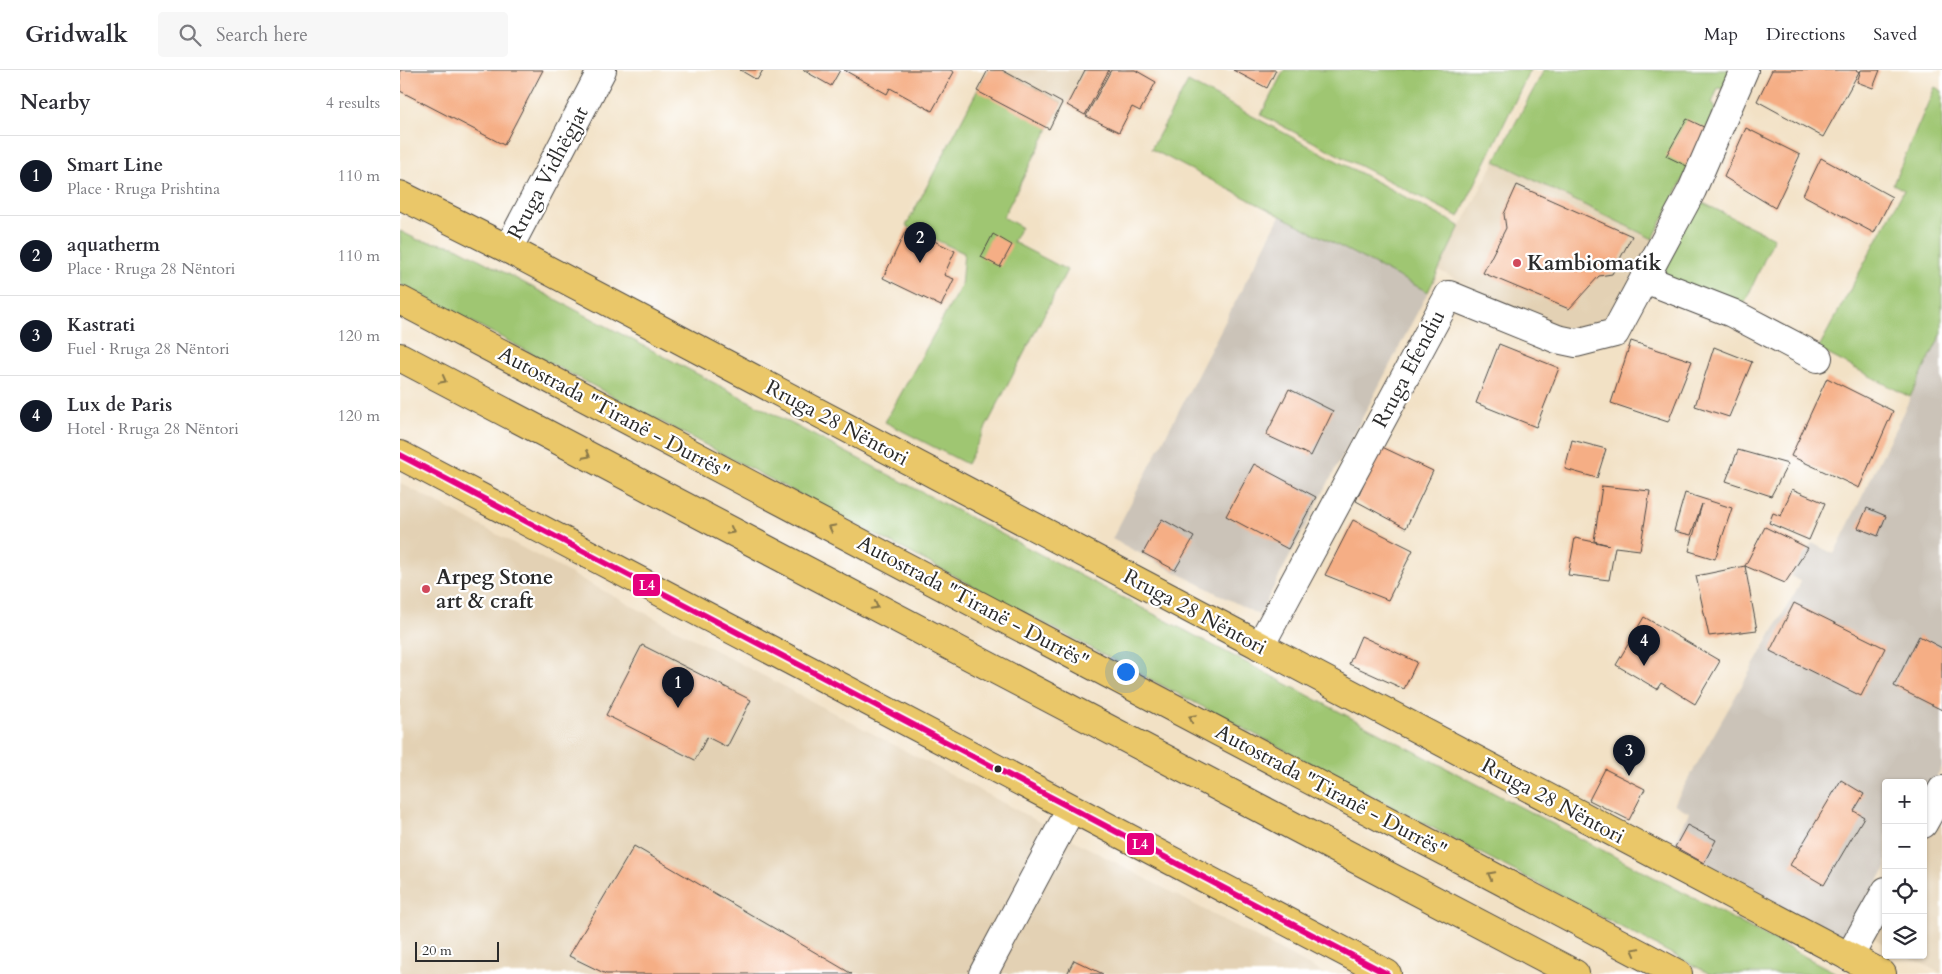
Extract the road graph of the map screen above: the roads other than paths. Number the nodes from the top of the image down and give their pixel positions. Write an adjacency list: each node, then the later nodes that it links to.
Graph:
1 (602, 70): 4 (street, Rruga Vidhëgjat)
2 (1744, 70): 5 (street, Rruga Efendiu)
3 (400, 195): 4 (main road, Rruga 28 Nëntori)
4 (508, 249): 10 (main road, Rruga 28 Nëntori)
5 (1645, 279): 8 (street); 10 (street, Rruga Efendiu)
6 (400, 300): 19 (main road, Autostrada "Tiranë - Durrës", one-way to 6)
7 (400, 357): 18 (main road, one-way to 18)
8 (1818, 358)
9 (400, 455): 12 (main road)
10 (1260, 646): 15 (main road, Rruga 28 Nëntori)
11 (1942, 790): 13 (street)
12 (1071, 809): 16 (street); 17 (main road)
13 (1927, 817)
14 (1882, 898): 15 (street)
15 (1849, 956): 20 (main road, Rruga 28 Nëntori)
16 (983, 974)
17 (1387, 974)
18 (1575, 974)
19 (1678, 974)
20 (1882, 974)

